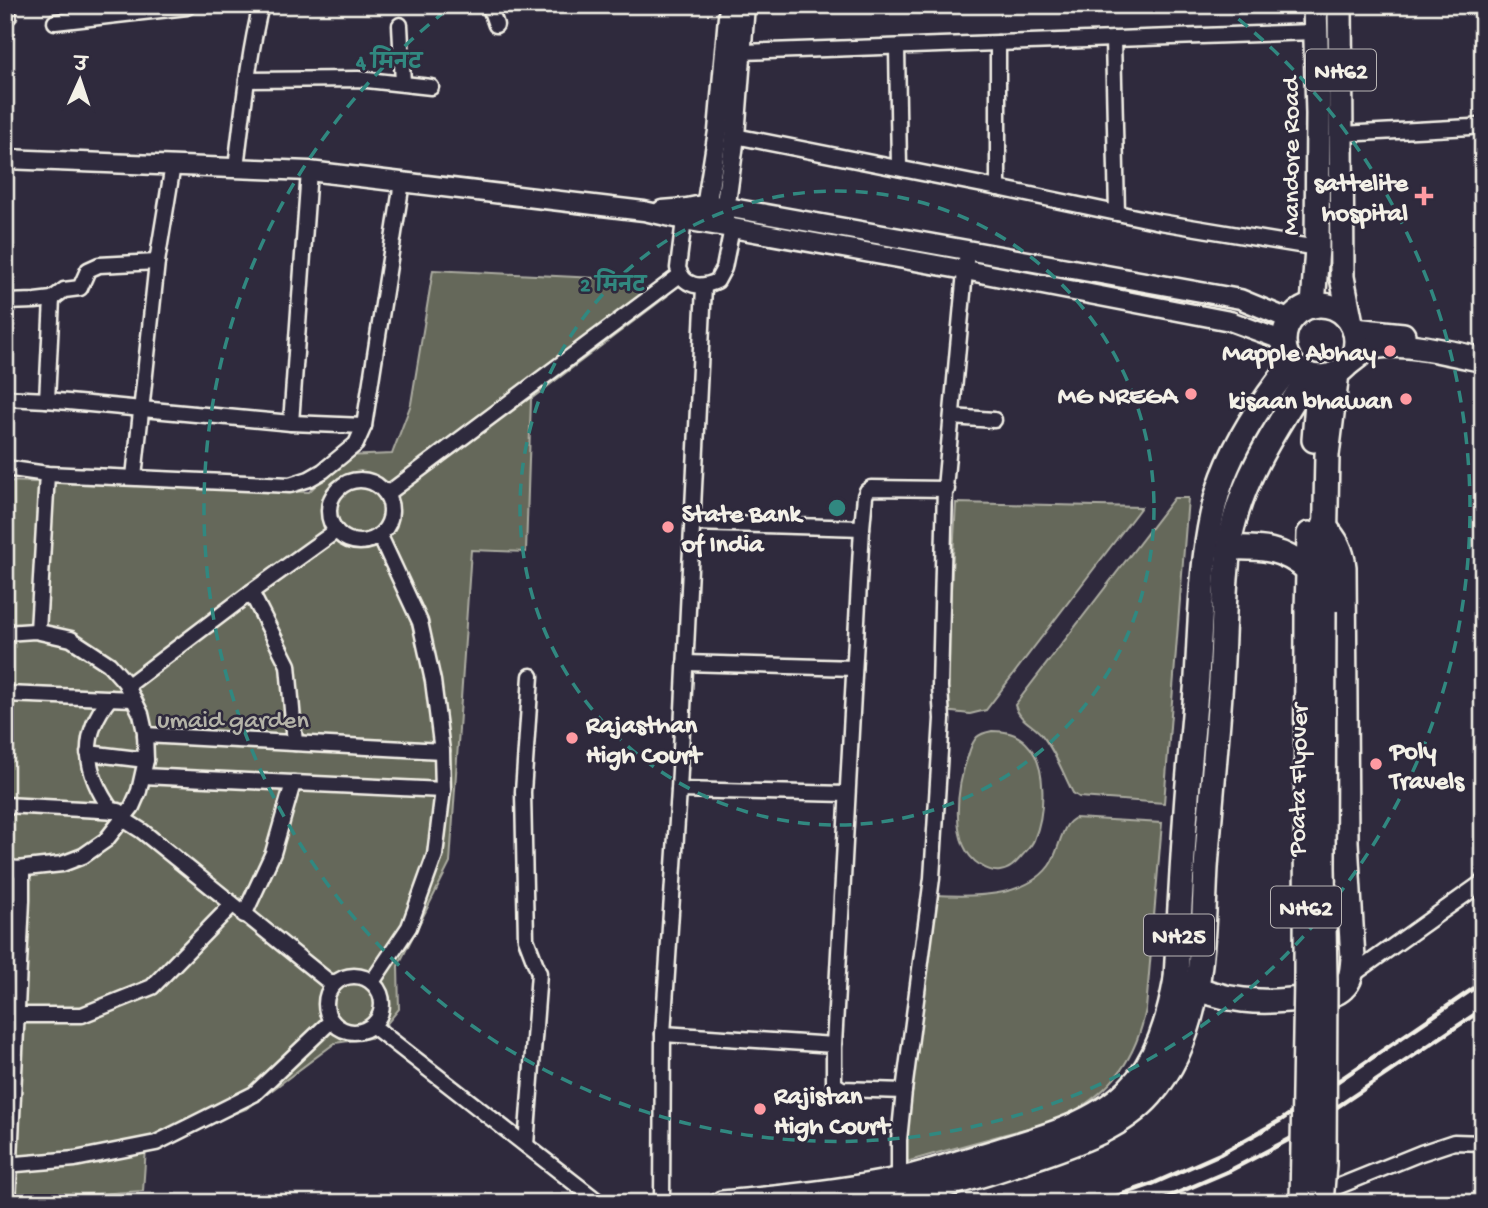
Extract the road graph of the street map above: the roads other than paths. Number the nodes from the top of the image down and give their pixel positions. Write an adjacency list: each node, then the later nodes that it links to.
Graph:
1 (187, 5): 8 (street)
2 (261, 5): 17 (street)
3 (489, 5): 11 (street)
4 (729, 5): 30 (street)
5 (746, 5): 16 (street)
6 (1315, 5): 12 (main road, Mandore Road / NH62)
7 (1340, 5): 21 (main road, Mandore Road / NH62)
8 (95, 12): 9 (street)
9 (55, 22)
10 (400, 25): 18 (street)
11 (496, 25)
12 (1314, 32): 13 (street); 36 (main road, Mandore Road / NH62)
13 (1113, 39): 14 (street); 33 (street)
14 (998, 43): 15 (street); 29 (street)
15 (897, 47): 16 (street); 26 (street)
16 (743, 52): 22 (street)
17 (247, 80): 18 (street); 25 (street)
18 (403, 83): 19 (street)
19 (431, 87)
20 (1483, 125): 21 (street)
21 (1342, 134): 45 (main road, Mandore Road / NH62)
22 (735, 136): 26 (street); 31 (street)
23 (5, 159): 24 (street)
24 (173, 165): 25 (street); 38 (street)
25 (236, 167): 27 (street)
26 (900, 168): 29 (street)
27 (309, 171): 28 (street); 55 (street)
28 (402, 182): 32 (street); 56 (street)
29 (998, 188): 33 (street)
30 (707, 204): 31 (street); 32 (street); 35 (street)
31 (726, 207): 35 (street); 37 (street)
32 (644, 211): 34 (street)
33 (1117, 213): 36 (street)
34 (684, 220): 35 (street); 40 (street)
35 (719, 226): 39 (street); 41 (street)
36 (1317, 248): 44 (main road, Mandore Road / NH62)
37 (967, 250): 39 (street); 46 (street)
38 (157, 262): 42 (street); 52 (street)
39 (965, 270): 46 (street); 53 (street)
40 (680, 275): 41 (street); 61 (street)
41 (704, 287): 62 (street)
42 (52, 299): 43 (street); 51 (street)
43 (5, 302)
44 (1313, 306): 45 (main road); 46 (main road)
45 (1353, 327): 47 (main road); 49 (main road, NH62)
46 (1287, 330): 49 (main road, NH62)
47 (1483, 348)
48 (1483, 359): 49 (main road, NH25)
49 (1321, 370): 63 (main road, NH62); 67 (main road, NH25); 68 (main road, NH62); 89 (main road, NH25)
50 (5, 398): 51 (street)
51 (47, 400): 52 (street)
52 (141, 409): 55 (street); 59 (street)
53 (952, 417): 54 (street); 60 (street)
54 (994, 420)
55 (290, 423): 56 (street)
56 (364, 426): 59 (street)
57 (5, 468): 58 (street)
58 (47, 474): 59 (street); 71 (street)
59 (134, 477)
60 (947, 489): 64 (street); 108 (street)
61 (387, 494): 65 (street); 66 (street)
62 (693, 523): 64 (street); 73 (street)
63 (1324, 526): 70 (main road, Poata Flyover / NH62); 98 (main road)
64 (862, 528): 74 (street)
65 (336, 531): 66 (street); 69 (street)
66 (380, 536): 81 (street)
67 (1228, 548): 68 (main road); 90 (main road, NH25)
68 (1308, 570): 70 (main road, Poata Flyover / NH62)
69 (251, 592): 76 (street); 80 (street)
70 (1316, 611): 119 (main road, Poata Flyover / NH62, bridge); 120 (main road, Poata Flyover / NH62, bridge)
71 (38, 631): 72 (street); 76 (street)
72 (5, 633)
73 (685, 663): 74 (street); 87 (street)
74 (854, 668): 88 (street)
75 (531, 676): 110 (street)
76 (130, 693): 78 (street); 79 (street)
77 (5, 694): 78 (street)
78 (110, 698): 82 (street)
79 (145, 735): 80 (street); 83 (street)
80 (295, 743): 81 (street)
81 (442, 751): 86 (street)
82 (88, 753): 83 (street); 92 (street)
83 (146, 760): 84 (street)
84 (143, 776): 85 (street); 92 (street)
85 (293, 783): 86 (street); 97 (street)
86 (443, 790): 100 (street)
87 (679, 790): 88 (street); 106 (street)
88 (847, 794): 107 (street)
89 (1187, 794): 90 (main road); 99 (main road, NH25)
90 (1211, 795): 102 (main road, NH25)
91 (5, 805): 92 (street)
92 (121, 814): 94 (street); 96 (street)
93 (5, 867): 94 (street)
94 (22, 869): 103 (street)
95 (1483, 882): 98 (street)
96 (232, 905): 97 (street); 103 (street)
97 (244, 915): 101 (street)
98 (1351, 976): 102 (main road)
99 (1176, 979): 102 (main road); 112 (main road, NH25)
100 (372, 982): 101 (street); 105 (street)
101 (332, 985): 104 (street)
102 (1198, 990): 117 (main road, NH25)
103 (11, 1015): 111 (street)
104 (331, 1021): 105 (street); 111 (street)
105 (373, 1026): 110 (street)
106 (663, 1034): 107 (street); 115 (street)
107 (834, 1045): 108 (street)
108 (904, 1091): 112 (street)
109 (1483, 1143): 118 (street)
110 (526, 1145): 114 (street)
111 (7, 1165): 113 (street)
112 (899, 1180): 116 (main road, NH25)
113 (8, 1203)
114 (600, 1203)
115 (662, 1203)
116 (722, 1203)
117 (873, 1203)
118 (1296, 1203)
119 (1302, 1203)
120 (1321, 1203)

